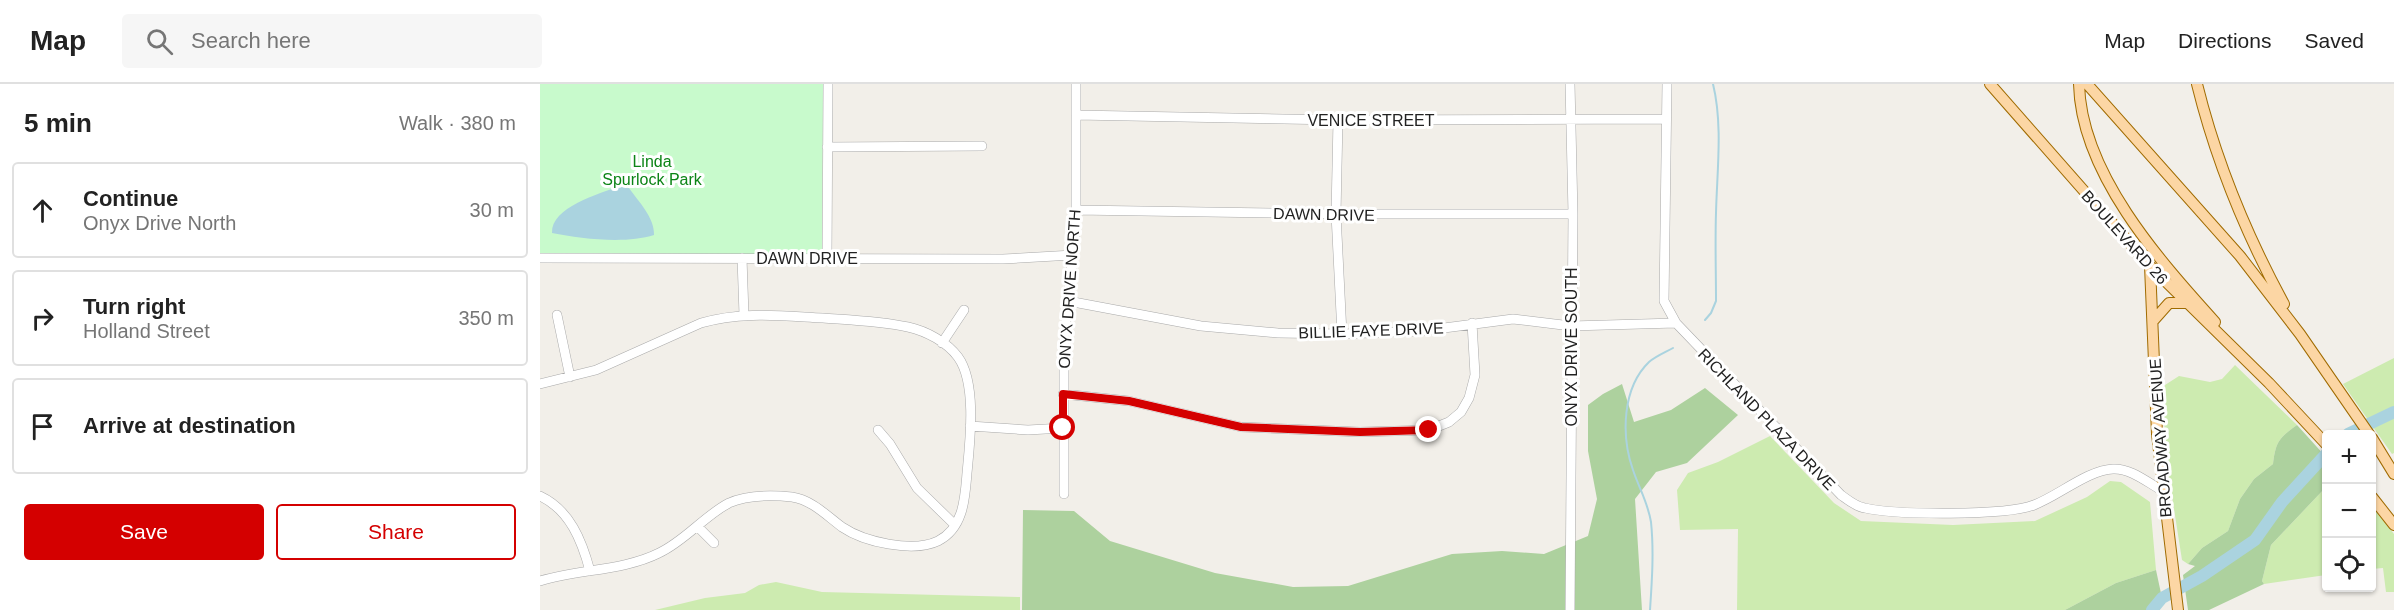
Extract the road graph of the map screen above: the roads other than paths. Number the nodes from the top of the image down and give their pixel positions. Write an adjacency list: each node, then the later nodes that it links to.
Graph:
1 (828, 84): 14 (street)
2 (1076, 84): 9 (street, ONYX DRIVE NORTH)
3 (1570, 84): 12 (street, ONYX DRIVE SOUTH)
4 (1667, 84): 10 (street, RICHLAND PLAZA DRIVE)
5 (1990, 84): 22 (main road, BOULEVARD 26)
6 (2079, 84): 36 (main road)
7 (2087, 84): 33 (main road)
8 (2197, 84): 33 (main road)
9 (1076, 115): 11 (street, VENICE STREET); 15 (street, ONYX DRIVE NORTH)
10 (1666, 119): 12 (street, VENICE STREET); 30 (street, RICHLAND PLAZA DRIVE)
11 (1338, 120): 12 (street, VENICE STREET); 16 (street)
12 (1570, 121): 17 (street, ONYX DRIVE SOUTH)
13 (982, 146): 14 (street)
14 (827, 147): 21 (street)
15 (1076, 210): 16 (street, DAWN DRIVE); 18 (street, ONYX DRIVE NORTH)
16 (1336, 214): 17 (street, DAWN DRIVE); 32 (street)
17 (1573, 214): 31 (street, ONYX DRIVE SOUTH)
18 (1073, 255): 21 (street, DAWN DRIVE); 23 (street, ONYX DRIVE NORTH)
19 (540, 258): 20 (street, DAWN DRIVE)
20 (742, 258): 21 (street, DAWN DRIVE); 27 (street)
21 (827, 259)
22 (2150, 266): 24 (main road, BOULEVARD 26); 28 (main road, BROADWAY AVENUE)
23 (1068, 301): 32 (street, BILLIE FAYE DRIVE); 38 (street, ONYX DRIVE NORTH)
24 (2186, 303): 28 (main road); 36 (main road, BOULEVARD 26)
25 (964, 310): 34 (street)
26 (556, 315): 35 (street)
27 (744, 315): 34 (street); 35 (street)
28 (2153, 321): 46 (main road, BROADWAY AVENUE)
29 (1472, 323): 31 (street, BILLIE FAYE DRIVE); 32 (street, BILLIE FAYE DRIVE); 38 (street)
30 (1676, 323): 31 (street, BILLIE FAYE DRIVE); 46 (street, RICHLAND PLAZA DRIVE)
31 (1571, 326): 56 (street, ONYX DRIVE SOUTH)
32 (1342, 334)
33 (2300, 334): 42 (main road)
34 (942, 343): 39 (street)
35 (570, 376): 37 (street)
36 (2269, 383): 43 (main road)
37 (540, 384)
38 (1063, 394): 40 (street, ONYX DRIVE NORTH)
39 (970, 426): 40 (street); 51 (street)
40 (1063, 428): 47 (street, ONYX DRIVE NORTH)
41 (878, 430): 51 (street)
42 (2366, 430)
43 (2322, 439)
44 (2376, 445): 45 (main road)
45 (2394, 474)
46 (2163, 491): 57 (main road, BROADWAY AVENUE)
47 (1064, 494)
48 (540, 496): 54 (street)
49 (2376, 502): 50 (main road)
50 (2392, 520)
51 (955, 525): 52 (street)
52 (698, 526): 53 (street); 54 (street)
53 (714, 543)
54 (590, 571): 55 (street)
55 (540, 581)
56 (1570, 610)
57 (2178, 610)

